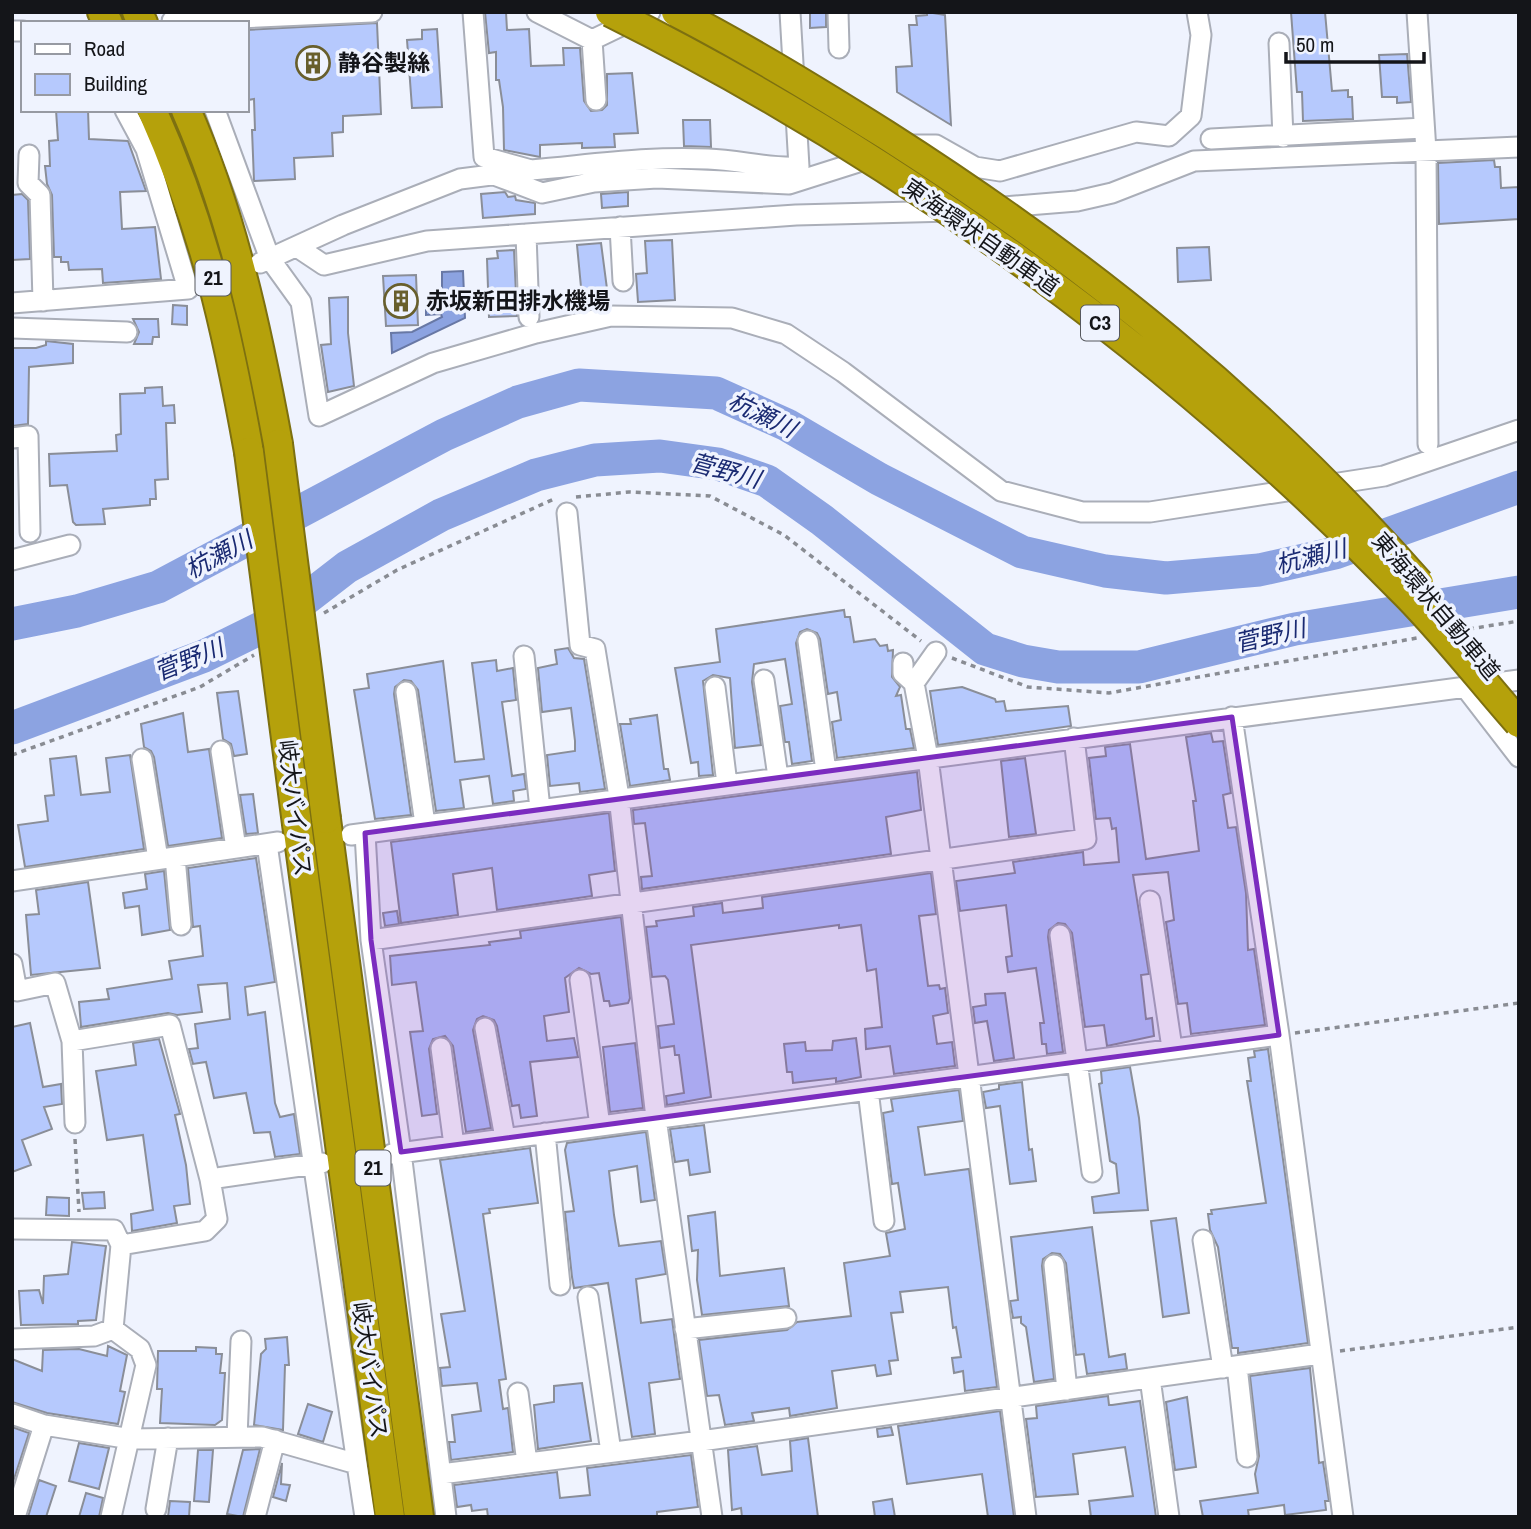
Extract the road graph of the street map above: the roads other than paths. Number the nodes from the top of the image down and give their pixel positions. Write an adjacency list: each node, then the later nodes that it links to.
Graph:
1 (372, 12): 11 (street)
2 (473, 12): 26 (street)
3 (537, 12): 12 (street)
4 (610, 12): 57 (highway, 東海環状自動車道 / C3, bridge)
5 (650, 12): 12 (street)
6 (676, 12): 55 (highway, 東海環状自動車道 / C3, bridge)
7 (790, 12): 26 (street)
8 (838, 12): 14 (street)
9 (1197, 12): 27 (street)
10 (1417, 12): 20 (street)
11 (170, 19)
12 (592, 40): 15 (street)
13 (1279, 43): 21 (street)
14 (839, 48)
15 (596, 100)
16 (126, 112): 33 (street)
17 (153, 112): 69 (highway, 岐大バイパス / 21, bridge)
18 (187, 112): 135 (highway, 岐大バイパス / 21, bridge)
19 (216, 112): 31 (street)
20 (1424, 128): 21 (street); 24 (street)
21 (1283, 137): 22 (street)
22 (1212, 139)
23 (1519, 146): 24 (street)
24 (1426, 151): 28 (street); 40 (street)
25 (29, 155): 33 (street)
26 (531, 170): 27 (street)
27 (496, 176): 30 (street)
28 (620, 228): 29 (street); 32 (street)
29 (526, 234): 30 (street); 35 (street)
30 (297, 247): 31 (street)
31 (264, 262): 38 (street)
32 (623, 281)
33 (43, 301): 34 (street)
34 (12, 303)
35 (529, 317)
36 (12, 328): 37 (street)
37 (127, 332)
38 (1519, 430)
39 (12, 438): 42 (street)
40 (1428, 444)
41 (567, 513): 66 (street)
42 (30, 532)
43 (70, 545): 44 (street)
44 (12, 559)
45 (807, 641): 63 (street)
46 (936, 652): 51 (street)
47 (524, 656): 67 (street)
48 (903, 663): 51 (street)
49 (764, 680): 64 (street)
50 (1519, 680): 53 (street)
51 (914, 682): 61 (street)
52 (715, 687): 65 (street)
53 (1465, 687): 56 (street); 60 (street)
54 (406, 692): 68 (street)
55 (1519, 706)
56 (1232, 717): 58 (street); 82 (street)
57 (1519, 723)
58 (1074, 738): 61 (street); 72 (street)
59 (221, 751): 70 (street)
60 (1519, 757)
61 (928, 758): 63 (street); 72 (street)
62 (142, 759): 71 (street)
63 (826, 771): 64 (street)
64 (778, 777): 65 (street)
65 (727, 783): 66 (street)
66 (619, 797): 67 (street); 75 (street)
67 (540, 808): 68 (street)
68 (425, 824): 78 (street)
69 (282, 836): 70 (street); 96 (street); 134 (highway, 岐大バイパス / 21)
70 (236, 848): 71 (street)
71 (167, 858): 73 (street); 76 (street)
72 (941, 862): 75 (street); 87 (street)
73 (12, 881)
74 (1150, 901): 85 (street)
75 (632, 902): 78 (street); 89 (street)
76 (181, 925)
77 (1060, 935): 86 (street)
78 (371, 940): 95 (street)
79 (12, 964): 83 (street)
80 (580, 980): 91 (street)
81 (485, 1028): 93 (street)
82 (1279, 1035): 85 (street); 111 (street)
83 (72, 1041): 90 (street); 98 (street)
84 (441, 1048): 94 (street)
85 (1172, 1048): 86 (street)
86 (1077, 1061): 87 (street); 97 (street)
87 (967, 1076): 88 (street); 116 (street)
88 (868, 1090): 89 (street); 99 (street)
89 (656, 1118): 91 (street); 108 (street)
90 (75, 1123)
91 (600, 1126): 92 (street)
92 (545, 1133): 93 (street); 104 (street)
93 (505, 1138): 94 (street)
94 (454, 1145): 95 (street)
95 (397, 1153): 128 (street)
96 (317, 1164): 98 (street); 127 (street)
97 (1092, 1172)
98 (210, 1179): 102 (street)
99 (884, 1221)
100 (12, 1229): 102 (street)
101 (1203, 1240): 112 (street)
102 (121, 1245): 107 (street)
103 (1054, 1265): 114 (street)
104 (560, 1285)
105 (588, 1297): 124 (street)
106 (786, 1318): 108 (street)
107 (113, 1329): 109 (street); 121 (street)
108 (685, 1329): 123 (street)
109 (12, 1339)
110 (241, 1341): 119 (street)
111 (1320, 1354): 112 (street); 140 (street)
112 (1230, 1367): 113 (street); 125 (street)
113 (1150, 1378): 114 (street); 139 (street)
114 (1067, 1390): 116 (street)
115 (518, 1393): 126 (street)
116 (1011, 1398): 123 (street); 138 (street)
117 (12, 1414): 118 (street)
118 (44, 1425): 121 (street); 130 (street)
119 (237, 1437): 120 (street); 122 (street)
120 (167, 1438): 121 (street); 129 (street)
121 (131, 1439): 131 (street)
122 (275, 1440): 127 (street); 132 (street)
123 (701, 1441): 124 (street); 137 (street)
124 (611, 1452): 126 (street)
125 (1247, 1457)
126 (527, 1463): 128 (street)
127 (357, 1464): 133 (street)
128 (441, 1474): 136 (street)
129 (156, 1509)
130 (15, 1517)
131 (111, 1517)
132 (255, 1517)
133 (365, 1517)
134 (390, 1517)
135 (419, 1517)
136 (446, 1517)
137 (712, 1517)
138 (1026, 1517)
139 (1169, 1517)
140 (1343, 1517)

